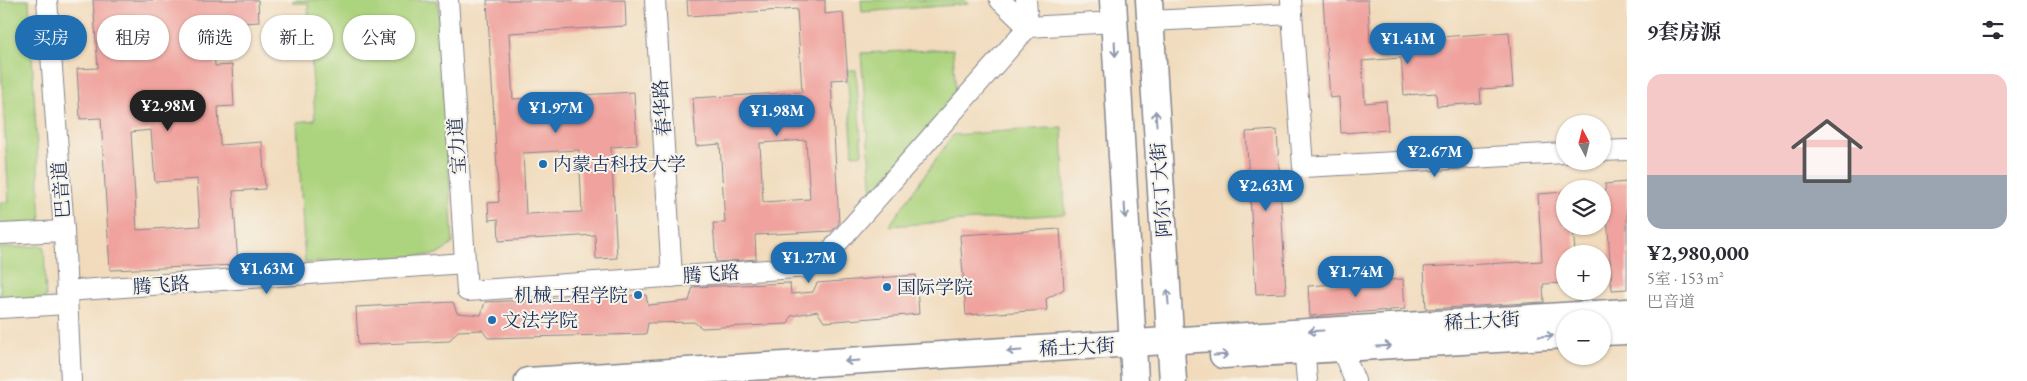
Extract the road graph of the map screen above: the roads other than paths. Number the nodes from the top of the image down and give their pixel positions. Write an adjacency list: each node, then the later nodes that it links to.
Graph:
1 (47, 0): 13 (street, 巴音道)
2 (448, 0): 15 (street, 宝力道)
3 (655, 0): 16 (street, 春华路)
4 (1000, 0): 9 (street)
5 (1026, 0): 9 (street)
6 (1292, 7): 7 (street); 12 (street)
7 (1150, 10): 26 (main road, 阿尔丁大街, one-way to 7)
8 (1113, 11): 9 (street); 27 (main road, 阿尔丁大街, one-way to 27)
9 (1028, 27): 16 (street, 腾飞路)
10 (1627, 150): 11 (street)
11 (1611, 151)
12 (1556, 153)
13 (64, 231): 14 (street); 18 (street, 巴音道)
14 (0, 234)
15 (465, 262): 17 (street, 宝力道); 18 (street, 腾飞路)
16 (672, 276): 17 (street, 腾飞路)
17 (467, 292)
18 (66, 298): 19 (street, 腾飞路); 28 (street, 巴音道)
19 (0, 308)
20 (1627, 312): 26 (main road, 稀土大街, one-way to 26)
21 (1627, 331): 22 (main road)
22 (1611, 332)
23 (1556, 336): 24 (main road, 稀土大街, one-way to 23)
24 (1341, 348): 26 (main road, 稀土大街, one-way to 24); 32 (street)
25 (1306, 357): 31 (street)
26 (1172, 359): 27 (main road, 稀土大街)
27 (1134, 361): 29 (main road, 稀土大街, one-way to 29); 30 (main road, 稀土大街)
28 (71, 381)
29 (528, 381)
30 (806, 381)
31 (1307, 381)
32 (1355, 381)

